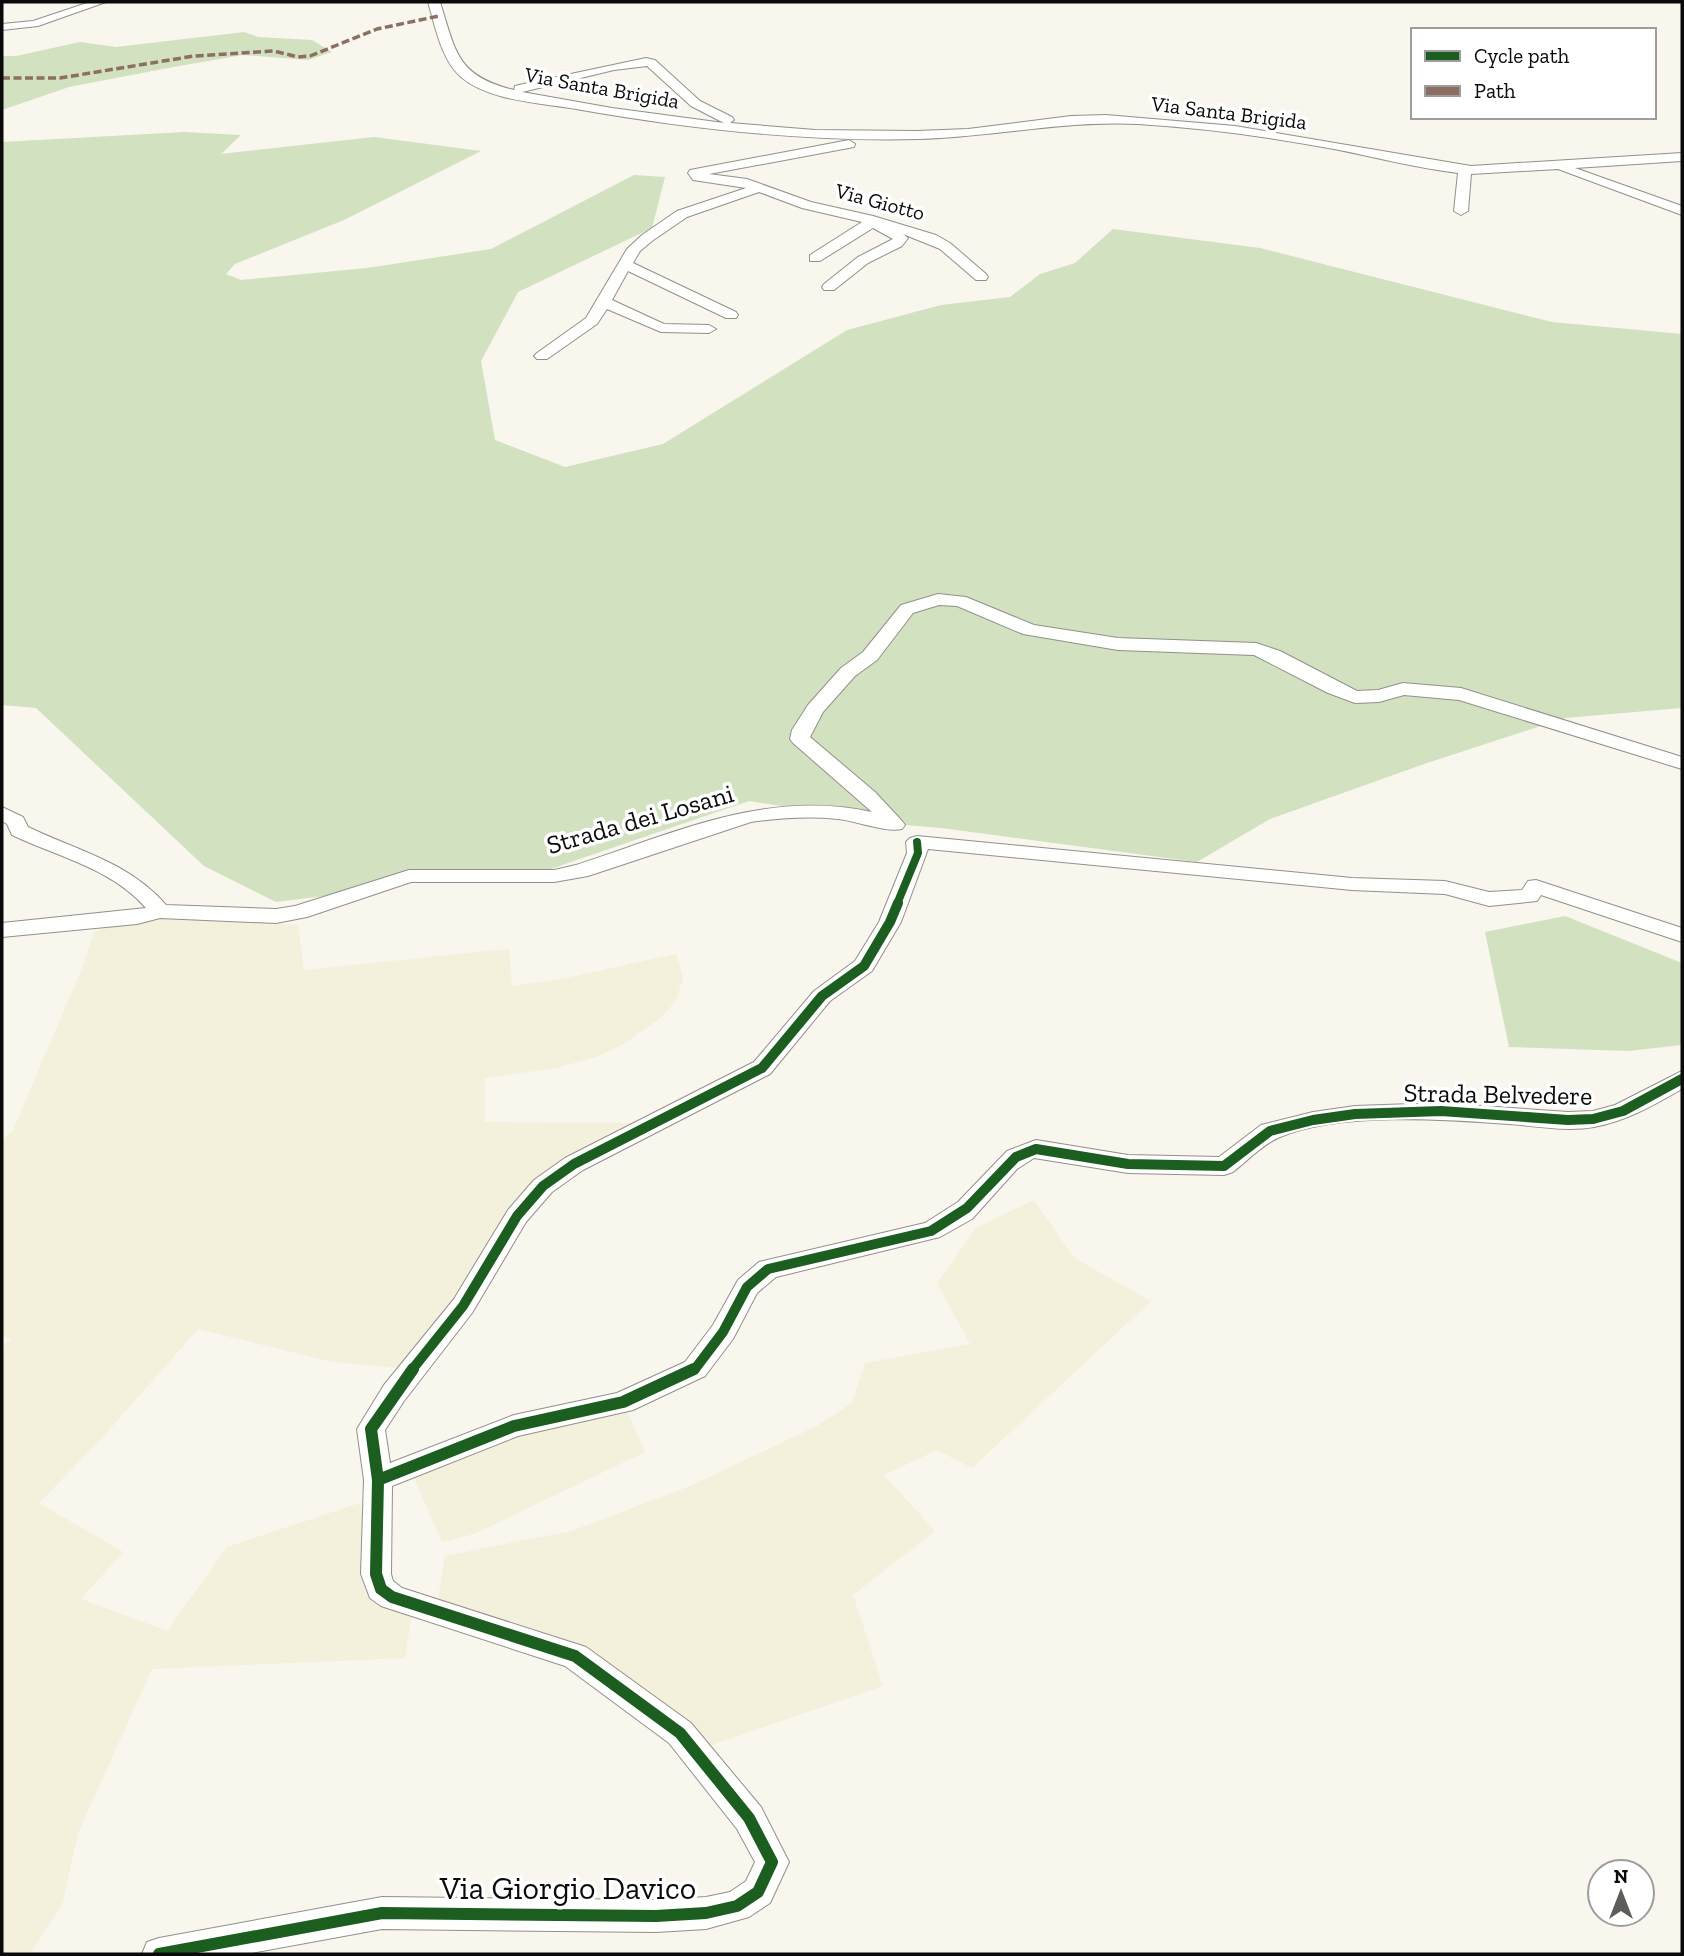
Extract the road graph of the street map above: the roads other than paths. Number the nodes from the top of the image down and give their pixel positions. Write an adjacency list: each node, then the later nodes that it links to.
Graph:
1 (100, 2): 3 (street)
2 (434, 2): 4 (street)
3 (2, 27)
4 (506, 90): 5 (street, Via Santa Brigida); 5 (street, Via Santa Brigida)
5 (768, 131): 6 (street, Via Santa Brigida)
6 (821, 134): 7 (street, Via Santa Brigida); 8 (street)
7 (901, 135): 8 (street); 11 (street, Via Santa Brigida)
8 (862, 141): 12 (street, Via Giotto)
9 (1682, 157): 10 (street, Via Santa Brigida)
10 (1554, 164): 11 (street, Via Santa Brigida); 14 (street)
11 (1465, 170): 13 (street)
12 (759, 188): 15 (street, Via Giotto); 17 (street)
13 (1461, 211)
14 (1682, 211)
15 (869, 222): 16 (street); 18 (street, Via Giotto); 19 (street)
16 (815, 258)
17 (625, 264): 20 (street); 21 (street)
18 (981, 277)
19 (828, 286)
20 (602, 301): 22 (street); 23 (street)
21 (731, 315)
22 (709, 329)
23 (542, 356)
24 (1682, 763): 26 (street)
25 (2, 814): 28 (street)
26 (894, 824): 27 (street, Strada dei Losani); 28 (street, Strada dei Losani)
27 (917, 842): 30 (street); 32 (street, Via Giorgio Davico)
28 (160, 911): 29 (street, Strada dei Losani)
29 (2, 930)
30 (1682, 935)
31 (1682, 1079): 32 (street, Strada Belvedere)
32 (378, 1480): 33 (street, Via Giorgio Davico)
33 (159, 1954)

